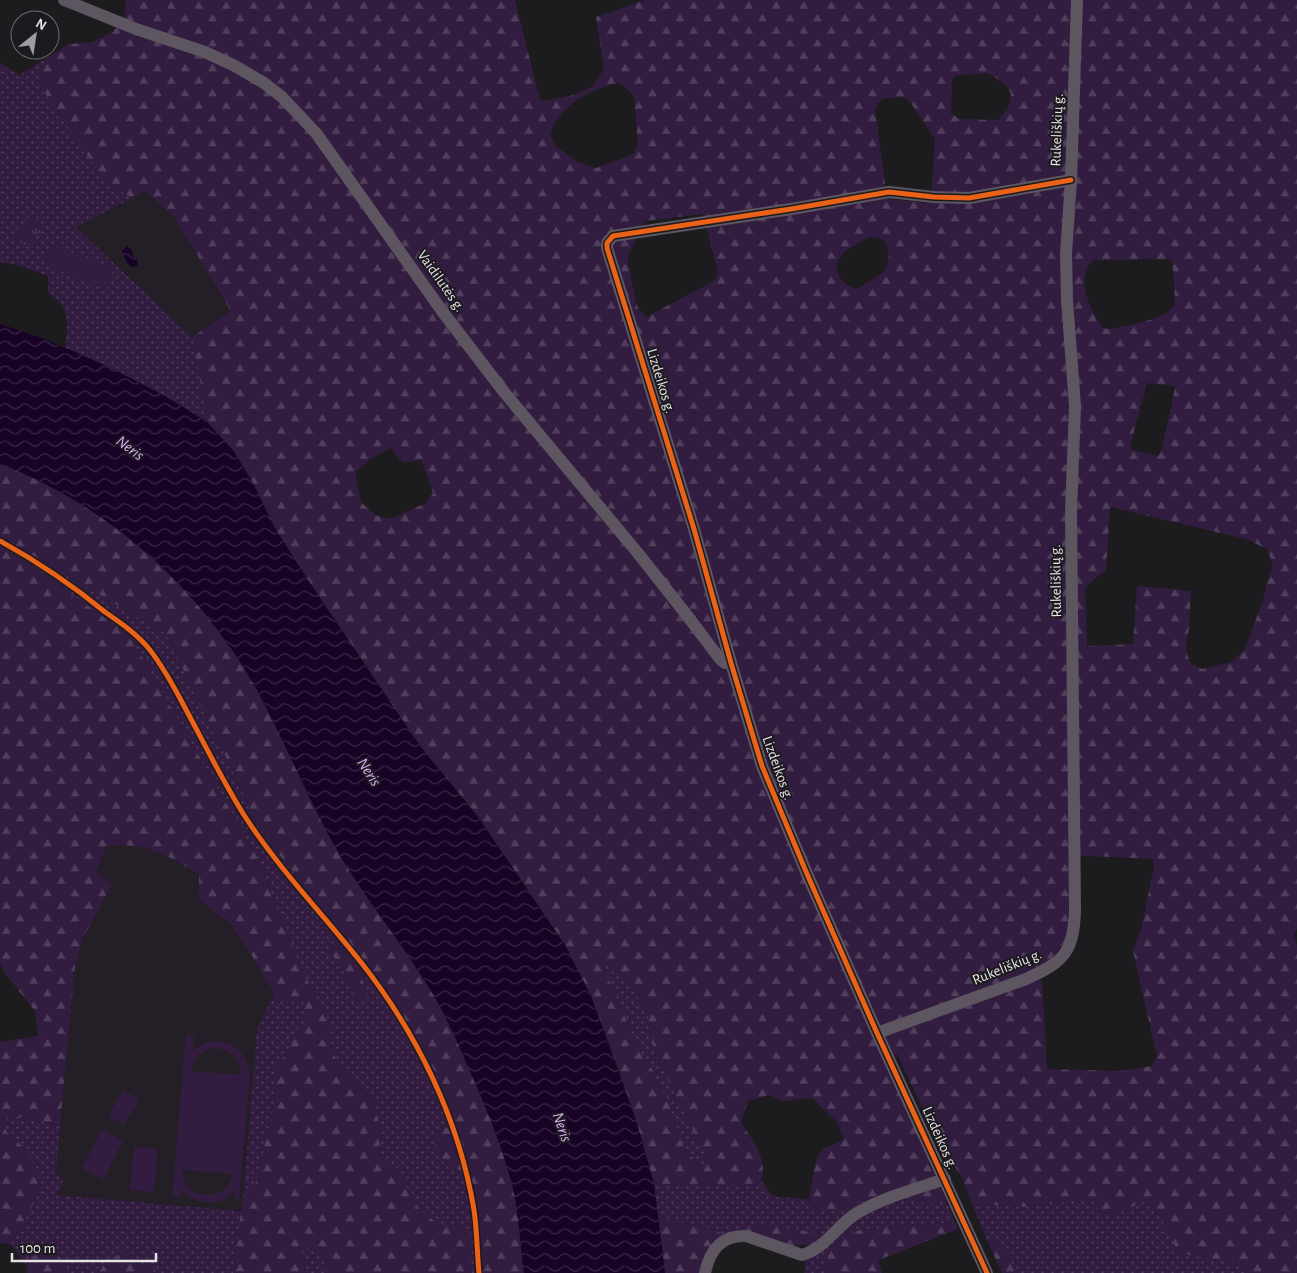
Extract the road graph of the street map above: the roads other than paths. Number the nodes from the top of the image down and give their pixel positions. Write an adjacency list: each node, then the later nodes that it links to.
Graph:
1 (64, 0): 4 (street, Vaidilutės g.)
2 (1077, 0): 3 (street, Rukeliškių g.)
3 (1071, 180): 4 (street, Lizdeikos g.); 5 (street, Rukeliškių g.)
4 (731, 663): 5 (street, Lizdeikos g.)
5 (877, 1033): 6 (street, Lizdeikos g.)
6 (945, 1179): 7 (street); 8 (street, Lizdeikos g.)
7 (705, 1273)
8 (987, 1273)

